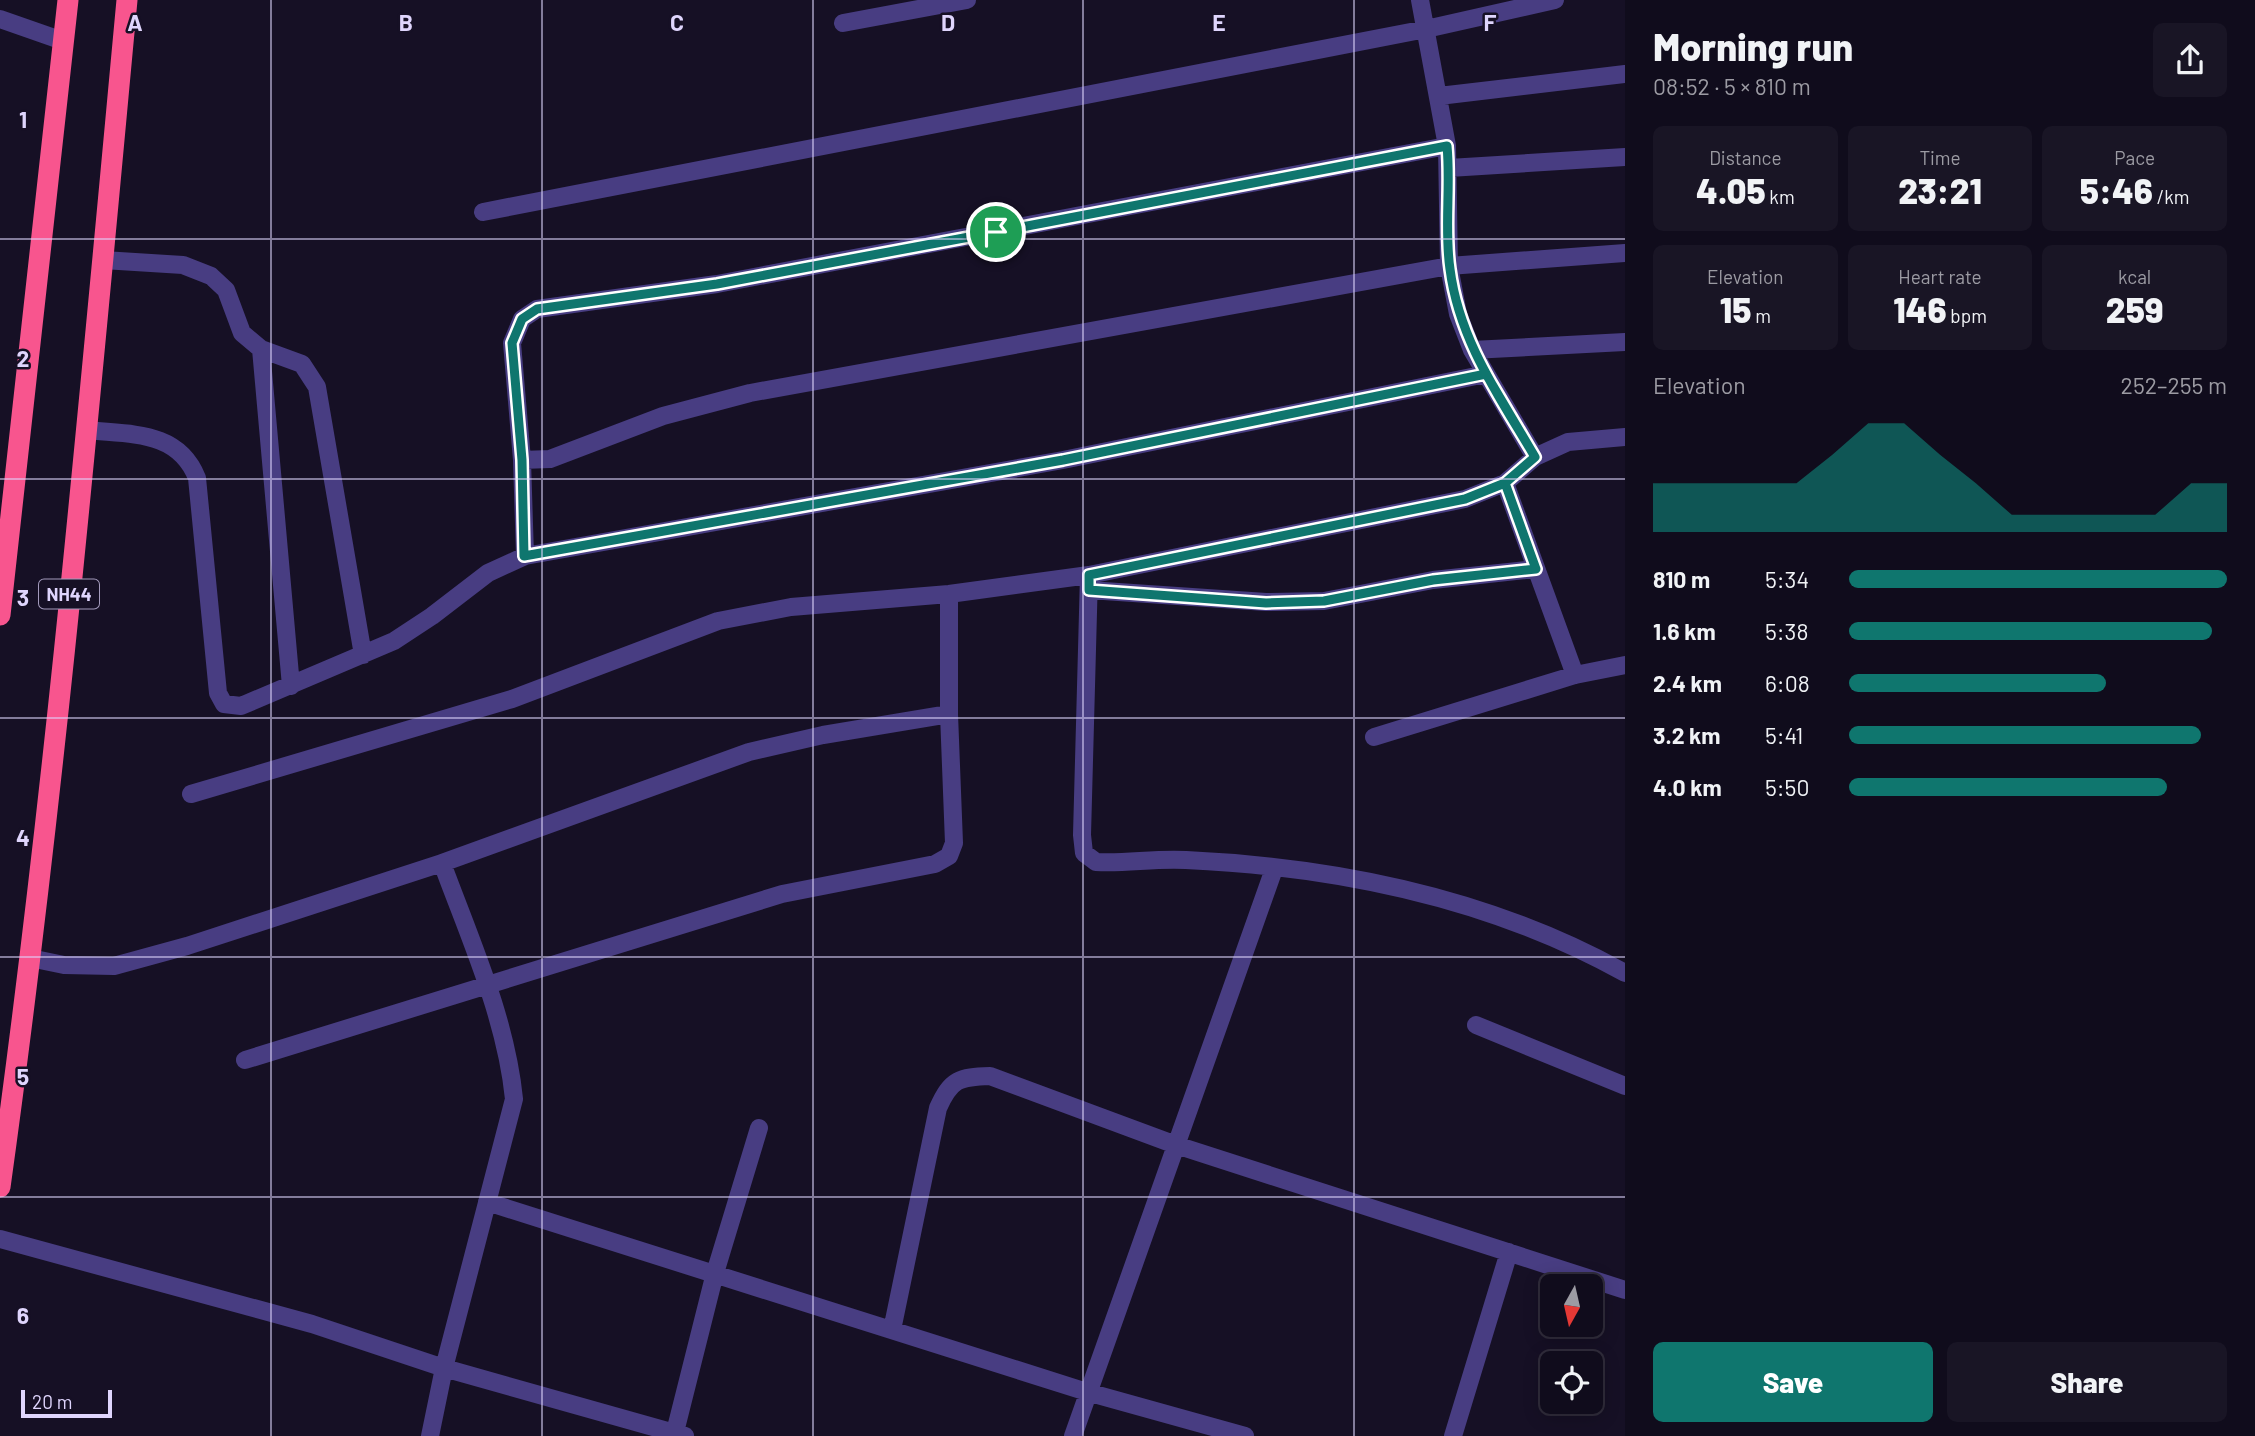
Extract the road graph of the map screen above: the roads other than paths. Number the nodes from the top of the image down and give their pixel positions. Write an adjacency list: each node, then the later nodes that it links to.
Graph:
1 (68, 0): 9 (highway)
2 (127, 0): 17 (highway, NH44)
3 (967, 0): 7 (street)
4 (1420, 0): 8 (street)
5 (1555, 0): 8 (street)
6 (0, 19): 9 (street)
7 (843, 23)
8 (1426, 29): 11 (street); 15 (street)
9 (63, 41): 32 (highway)
10 (1625, 74): 11 (street)
11 (1439, 96): 12 (street)
12 (1447, 146): 14 (street); 26 (street)
13 (1625, 157): 14 (street)
14 (1449, 168): 18 (street)
15 (483, 212)
16 (1625, 253): 18 (street)
17 (103, 260): 20 (street); 23 (highway, NH44)
18 (1449, 267): 21 (street); 26 (street)
19 (1625, 341): 21 (street)
20 (261, 349): 33 (street); 36 (street)
21 (1472, 349): 22 (street)
22 (1486, 374): 25 (street); 28 (street)
23 (86, 430): 36 (street); 42 (highway, NH44)
24 (1625, 437): 25 (street)
25 (1535, 457): 27 (street)
26 (522, 460): 28 (street)
27 (1505, 483): 29 (street); 30 (street)
28 (524, 556): 33 (street)
29 (1536, 569): 30 (street); 35 (street)
30 (1089, 582): 31 (street); 41 (street)
31 (949, 594): 37 (street); 39 (street)
32 (0, 615)
33 (363, 655): 36 (street)
34 (1625, 665): 35 (street)
35 (1575, 675): 38 (street)
36 (291, 686)
37 (948, 714): 40 (street); 44 (street)
38 (1374, 737)
39 (191, 794)
40 (442, 863): 42 (street); 44 (street)
41 (1274, 869): 43 (street); 49 (street)
42 (30, 958): 50 (highway, NH44)
43 (1625, 973)
44 (486, 984): 46 (street); 51 (street)
45 (1476, 1025): 47 (street)
46 (245, 1060)
47 (1625, 1086)
48 (759, 1128): 54 (street)
49 (1176, 1145): 53 (street); 56 (street); 58 (street)
50 (0, 1187)
51 (487, 1202): 54 (street); 57 (street)
52 (0, 1239): 57 (street)
53 (1509, 1252): 55 (street); 63 (street)
54 (715, 1273): 56 (street); 59 (street)
55 (1625, 1290)
56 (892, 1330): 58 (street)
57 (444, 1368): 59 (street); 60 (street)
58 (1087, 1392): 61 (street); 62 (street)
59 (678, 1435)
60 (430, 1436)
61 (1073, 1436)
62 (1245, 1436)
63 (1453, 1436)

